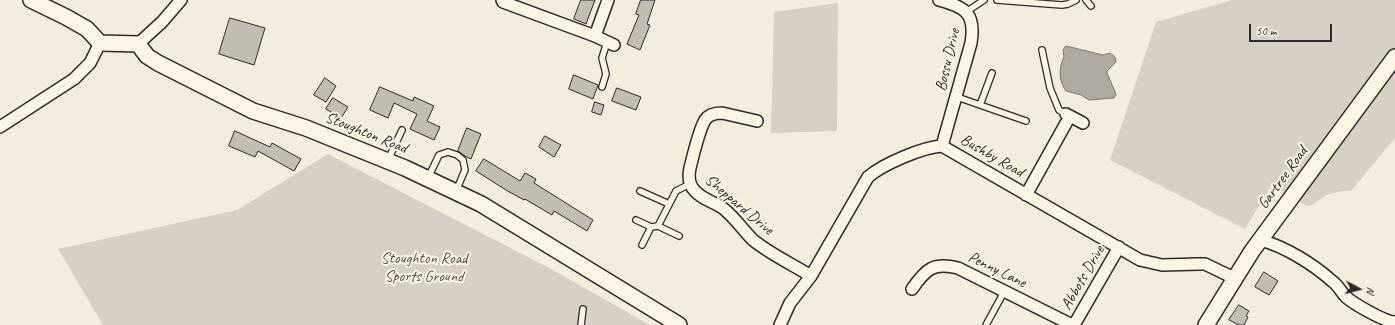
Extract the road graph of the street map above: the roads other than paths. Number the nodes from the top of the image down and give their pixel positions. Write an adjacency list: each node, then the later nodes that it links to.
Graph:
1 (31, 0): 13 (main road)
2 (181, 0): 15 (street)
3 (502, 0): 12 (street)
4 (608, 0): 12 (street)
5 (939, 0): 11 (street, Bossu Drive)
6 (984, 0): 11 (lane)
7 (997, 0): 8 (lane)
8 (1076, 0)
9 (1086, 0): 10 (lane)
10 (1092, 6)
11 (966, 12): 20 (street, Bossu Drive)
12 (595, 36): 14 (street)
13 (100, 42): 15 (main road); 26 (street)
14 (611, 43): 19 (lane)
15 (138, 44): 29 (main road, Stoughton Road)
16 (1042, 50): 22 (lane)
17 (1395, 57): 40 (main road, Gartree Road)
18 (992, 73): 21 (lane)
19 (602, 88)
20 (957, 97): 21 (lane); 28 (street, Bossu Drive)
21 (980, 105): 24 (lane)
22 (1068, 115): 25 (street); 34 (street)
23 (757, 121): 31 (street, Sheppard Drive)
24 (1026, 121)
25 (1083, 123)
26 (0, 127)
27 (402, 130): 29 (lane)
28 (942, 146): 34 (street, Bushby Road); 43 (street, Bushby Road)
29 (388, 161): 30 (main road, Stoughton Road)
30 (428, 179): 33 (main road, Stoughton Road); 33 (lane)
31 (690, 184): 35 (lane); 43 (street, Sheppard Drive)
32 (640, 191): 35 (lane)
33 (456, 192): 50 (main road, Stoughton Road)
34 (1026, 194): 42 (street, Bushby Road)
35 (669, 204): 37 (lane)
36 (636, 220): 38 (lane)
37 (658, 226): 38 (lane); 39 (lane)
38 (651, 227): 41 (lane)
39 (679, 236)
40 (1260, 240): 44 (main road, Gartree Road); 48 (street)
41 (642, 245)
42 (1119, 247): 44 (street, Bushby Road); 53 (street, Abbots Drive)
43 (811, 276): 51 (street, Bushby Road)
44 (1234, 278): 54 (main road, Gartree Road)
45 (912, 289): 46 (street, Penny Lane)
46 (1004, 292): 52 (lane); 53 (street, Penny Lane)
47 (583, 309): 49 (lane)
48 (1395, 322)
49 (580, 325)
50 (679, 325)
51 (780, 325)
52 (986, 325)
53 (1073, 325)
54 (1206, 325)

